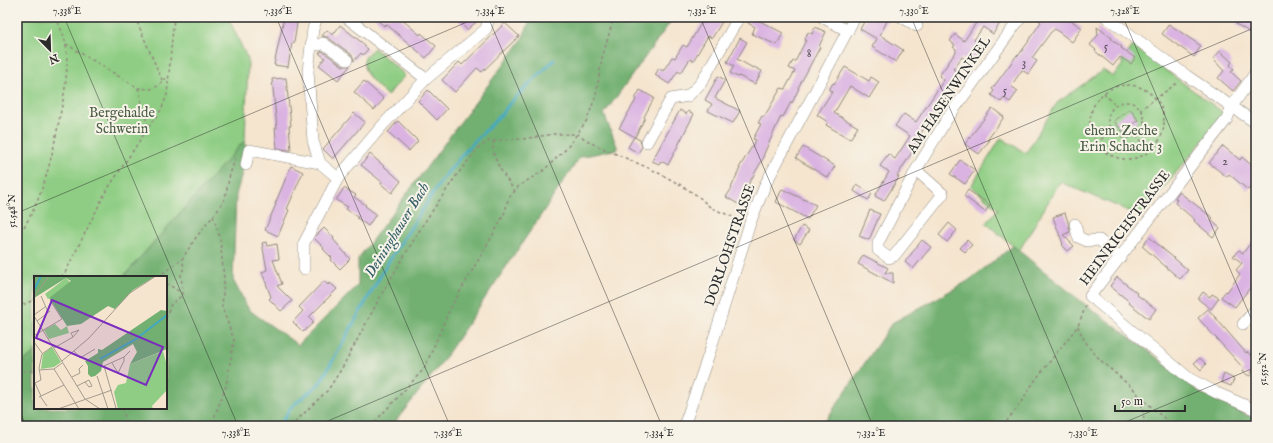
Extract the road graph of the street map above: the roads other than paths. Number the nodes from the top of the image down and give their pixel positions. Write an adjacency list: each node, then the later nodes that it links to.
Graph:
1 (317, 17): 12 (street)
2 (346, 17): 15 (street)
3 (489, 17): 15 (street)
4 (739, 17): 18 (street)
5 (822, 17): 11 (street)
6 (855, 17): 11 (street, DORLOHSTRASSE)
7 (902, 17): 10 (street)
8 (1021, 17): 21 (street, AM HASENWINKEL)
9 (1106, 17): 16 (street)
10 (917, 26)
11 (848, 31): 29 (street, DORLOHSTRASSE)
12 (312, 44): 13 (street); 19 (street)
13 (347, 60)
14 (1256, 72): 16 (street, HEINRICHSTRASSE)
15 (426, 79): 22 (street)
16 (1232, 106): 17 (street); 24 (street, HEINRICHSTRASSE)
17 (1256, 123)
18 (647, 142)
19 (320, 164): 20 (street); 22 (street)
20 (246, 165)
21 (916, 170): 21 (street, AM HASENWINKEL)
22 (338, 178): 25 (street)
23 (1075, 224): 24 (street)
24 (1121, 258): 28 (street, HEINRICHSTRASSE)
25 (304, 269)
26 (1256, 309): 27 (street)
27 (1243, 324)
28 (1256, 410)
29 (684, 426)

